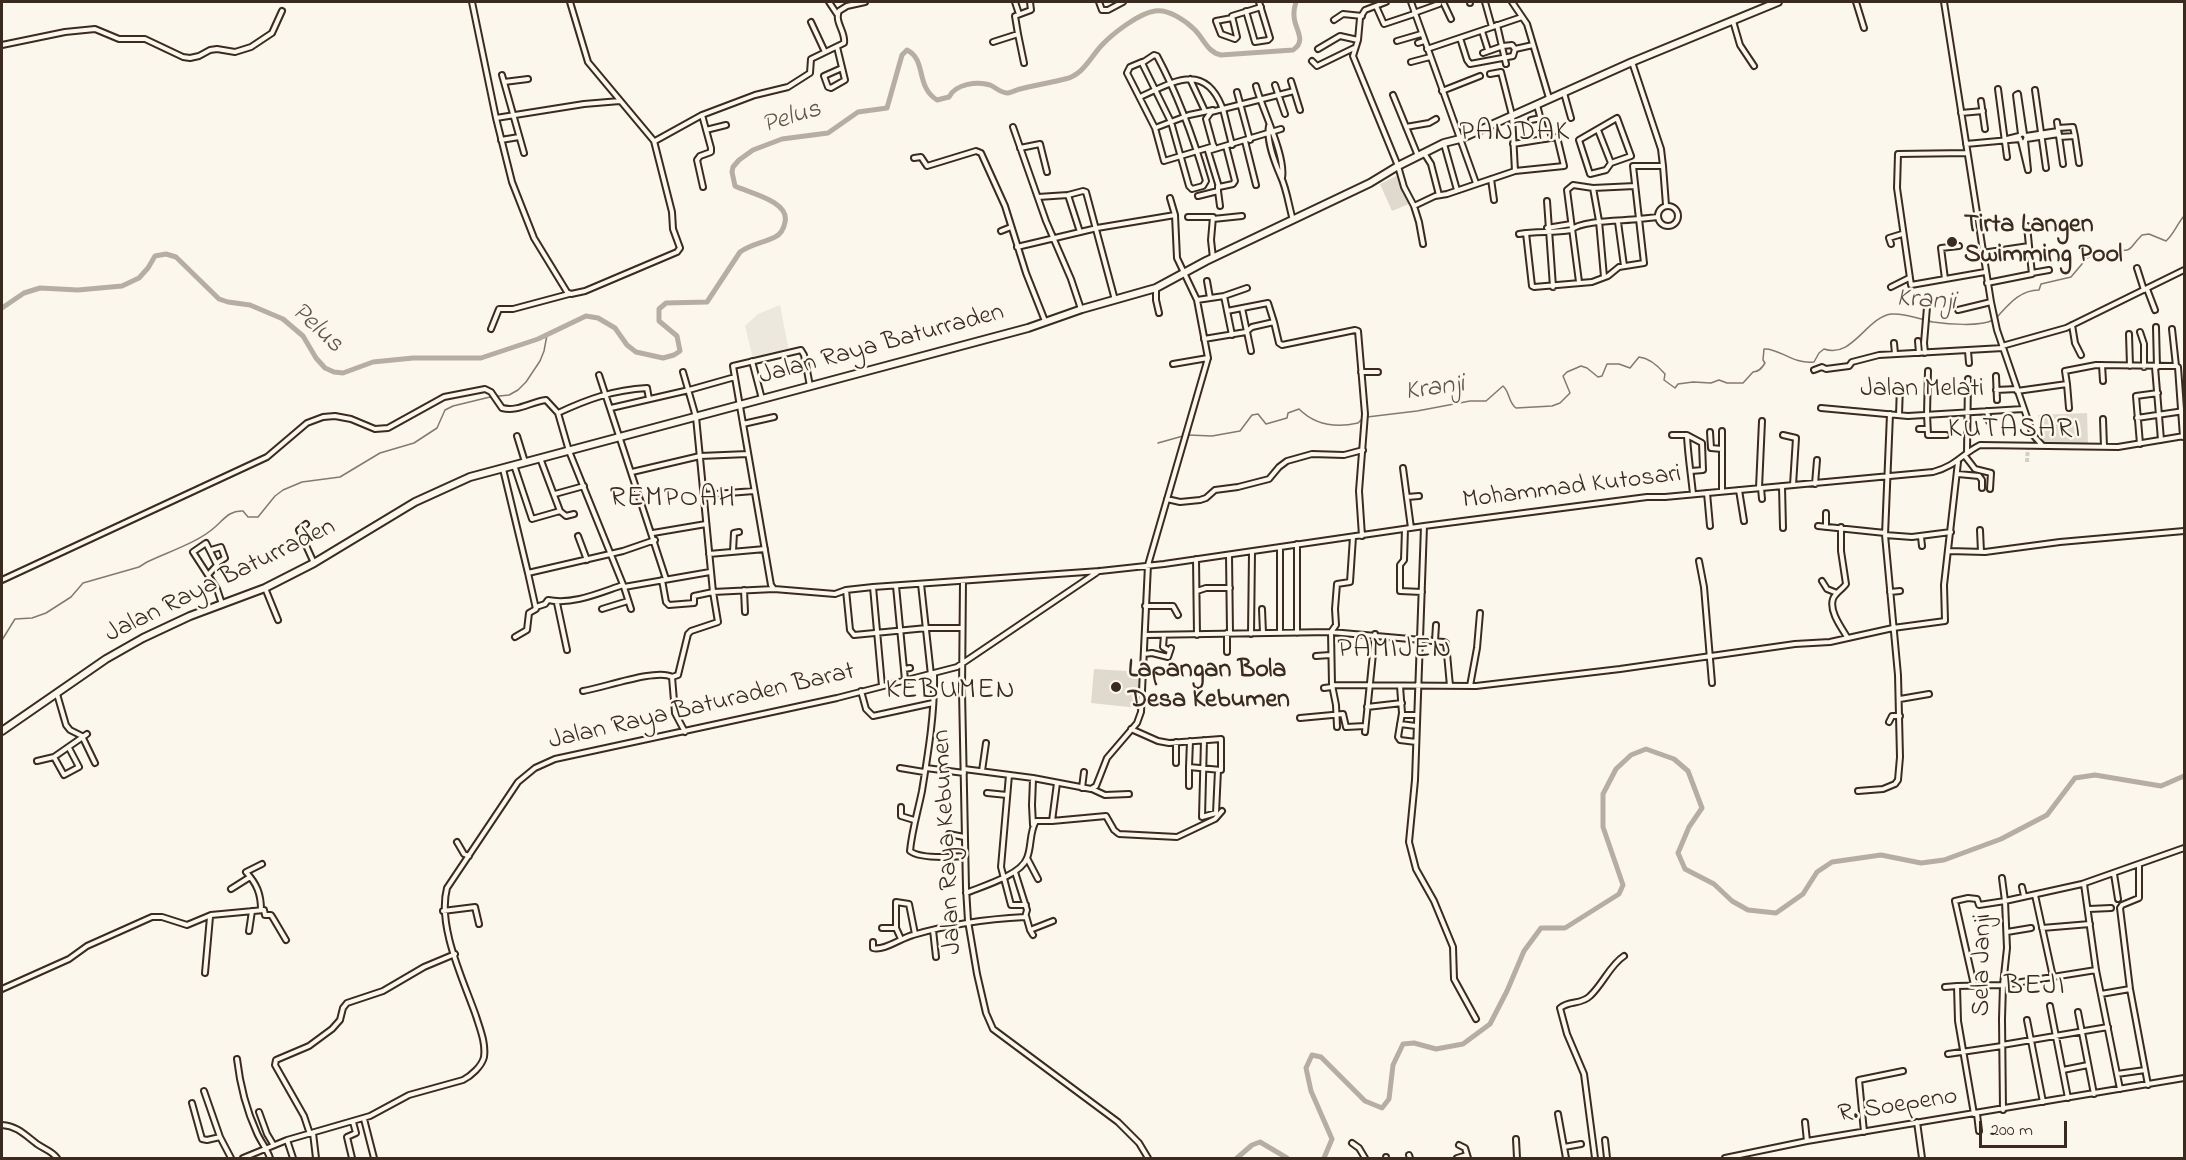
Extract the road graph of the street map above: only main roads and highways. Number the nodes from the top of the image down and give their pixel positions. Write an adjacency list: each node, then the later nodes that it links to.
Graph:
1 (1778, 2): 2 (main road, Jalan Raya Baturraden)
2 (2, 731)

